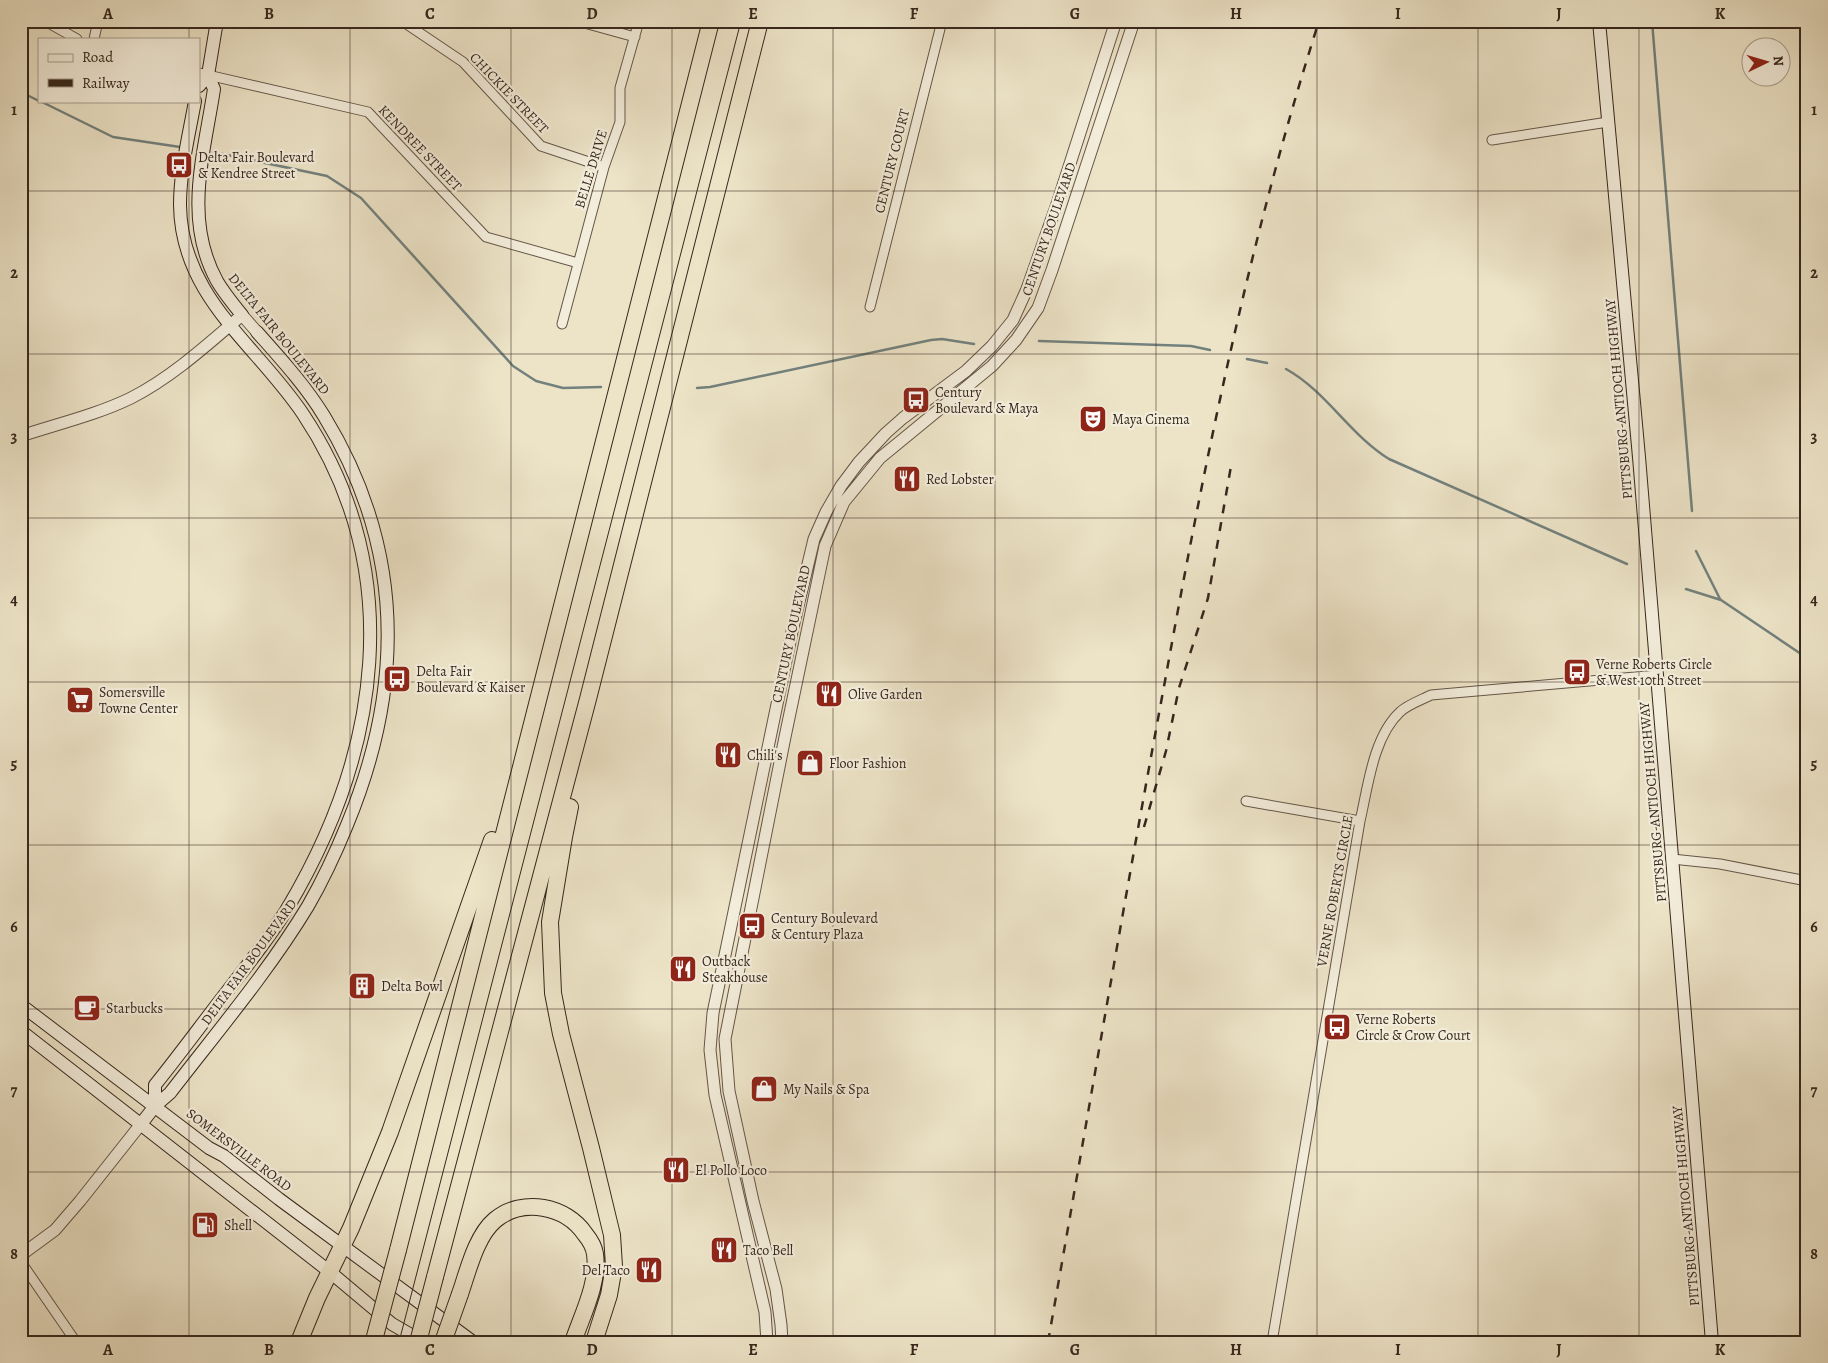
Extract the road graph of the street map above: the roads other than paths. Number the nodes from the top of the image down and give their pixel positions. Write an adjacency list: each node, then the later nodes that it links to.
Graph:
1 (45, 21): 14 (street)
2 (98, 21): 15 (street)
3 (217, 21): 16 (main road, DELTA FAIR BOULEVARD)
4 (402, 21): 20 (street, CHICKIE STREET)
5 (577, 21): 13 (street)
6 (639, 21): 13 (street, BELLE DRIVE)
7 (711, 21): 30 (highway)
8 (760, 21): 29 (highway)
9 (942, 21): 22 (street, CENTURY COURT)
10 (1116, 21): 54 (street, CENTURY BOULEVARD)
11 (1134, 21): 55 (street, CENTURY BOULEVARD)
12 (1599, 21): 18 (main road, PITTSBURG-ANTIOCH HIGHWAY)
13 (635, 37): 20 (street, BELLE DRIVE)
14 (75, 38)
15 (94, 38)
16 (203, 74): 21 (street, KENDREE STREET); 23 (main road, DELTA FAIR BOULEVARD)
17 (196, 102): 25 (main road, DELTA FAIR BOULEVARD)
18 (1608, 122): 19 (street); 28 (main road, PITTSBURG-ANTIOCH HIGHWAY)
19 (1492, 140)
20 (604, 167): 21 (street, BELLE DRIVE)
21 (578, 263): 24 (street, BELLE DRIVE)
22 (870, 308)
23 (242, 315): 25 (street); 26 (street, DELTA FAIR BOULEVARD)
24 (562, 324)
25 (230, 326): 27 (street); 35 (main road, DELTA FAIR BOULEVARD)
26 (257, 332): 36 (main road, DELTA FAIR BOULEVARD)
27 (21, 436)
28 (1658, 676): 32 (street, VERNE ROBERTS CIRCLE); 33 (main road, PITTSBURG-ANTIOCH HIGHWAY)
29 (588, 699): 48 (highway, bridge); 53 (highway)
30 (530, 730): 41 (highway); 45 (highway, bridge)
31 (1246, 801): 32 (street)
32 (1360, 821): 56 (street, VERNE ROBERTS CIRCLE)
33 (1672, 859): 34 (street); 57 (main road, PITTSBURG-ANTIOCH HIGHWAY)
34 (1807, 881)
35 (244, 969): 36 (main road); 39 (main road, DELTA FAIR BOULEVARD)
36 (258, 979): 39 (main road, DELTA FAIR BOULEVARD)
37 (21, 1005): 39 (main road, SOMERSVILLE ROAD)
38 (21, 1031): 40 (main road)
39 (155, 1106): 40 (main road, DELTA FAIR BOULEVARD); 41 (main road, SOMERSVILLE ROAD)
40 (141, 1124): 42 (street, DELTA FAIR BOULEVARD); 44 (main road)
41 (343, 1244): 44 (highway); 51 (main road, SOMERSVILLE ROAD)
42 (21, 1255)
43 (21, 1262): 46 (street)
44 (330, 1272): 47 (highway); 49 (main road)
45 (374, 1341)
46 (76, 1342)
47 (299, 1342)
48 (418, 1342)
49 (423, 1342)
50 (443, 1342): 52 (highway, bridge)
51 (473, 1342)
52 (573, 1342)
53 (594, 1342)
54 (767, 1342)
55 (782, 1342)
56 (1272, 1342)
57 (1712, 1342)

